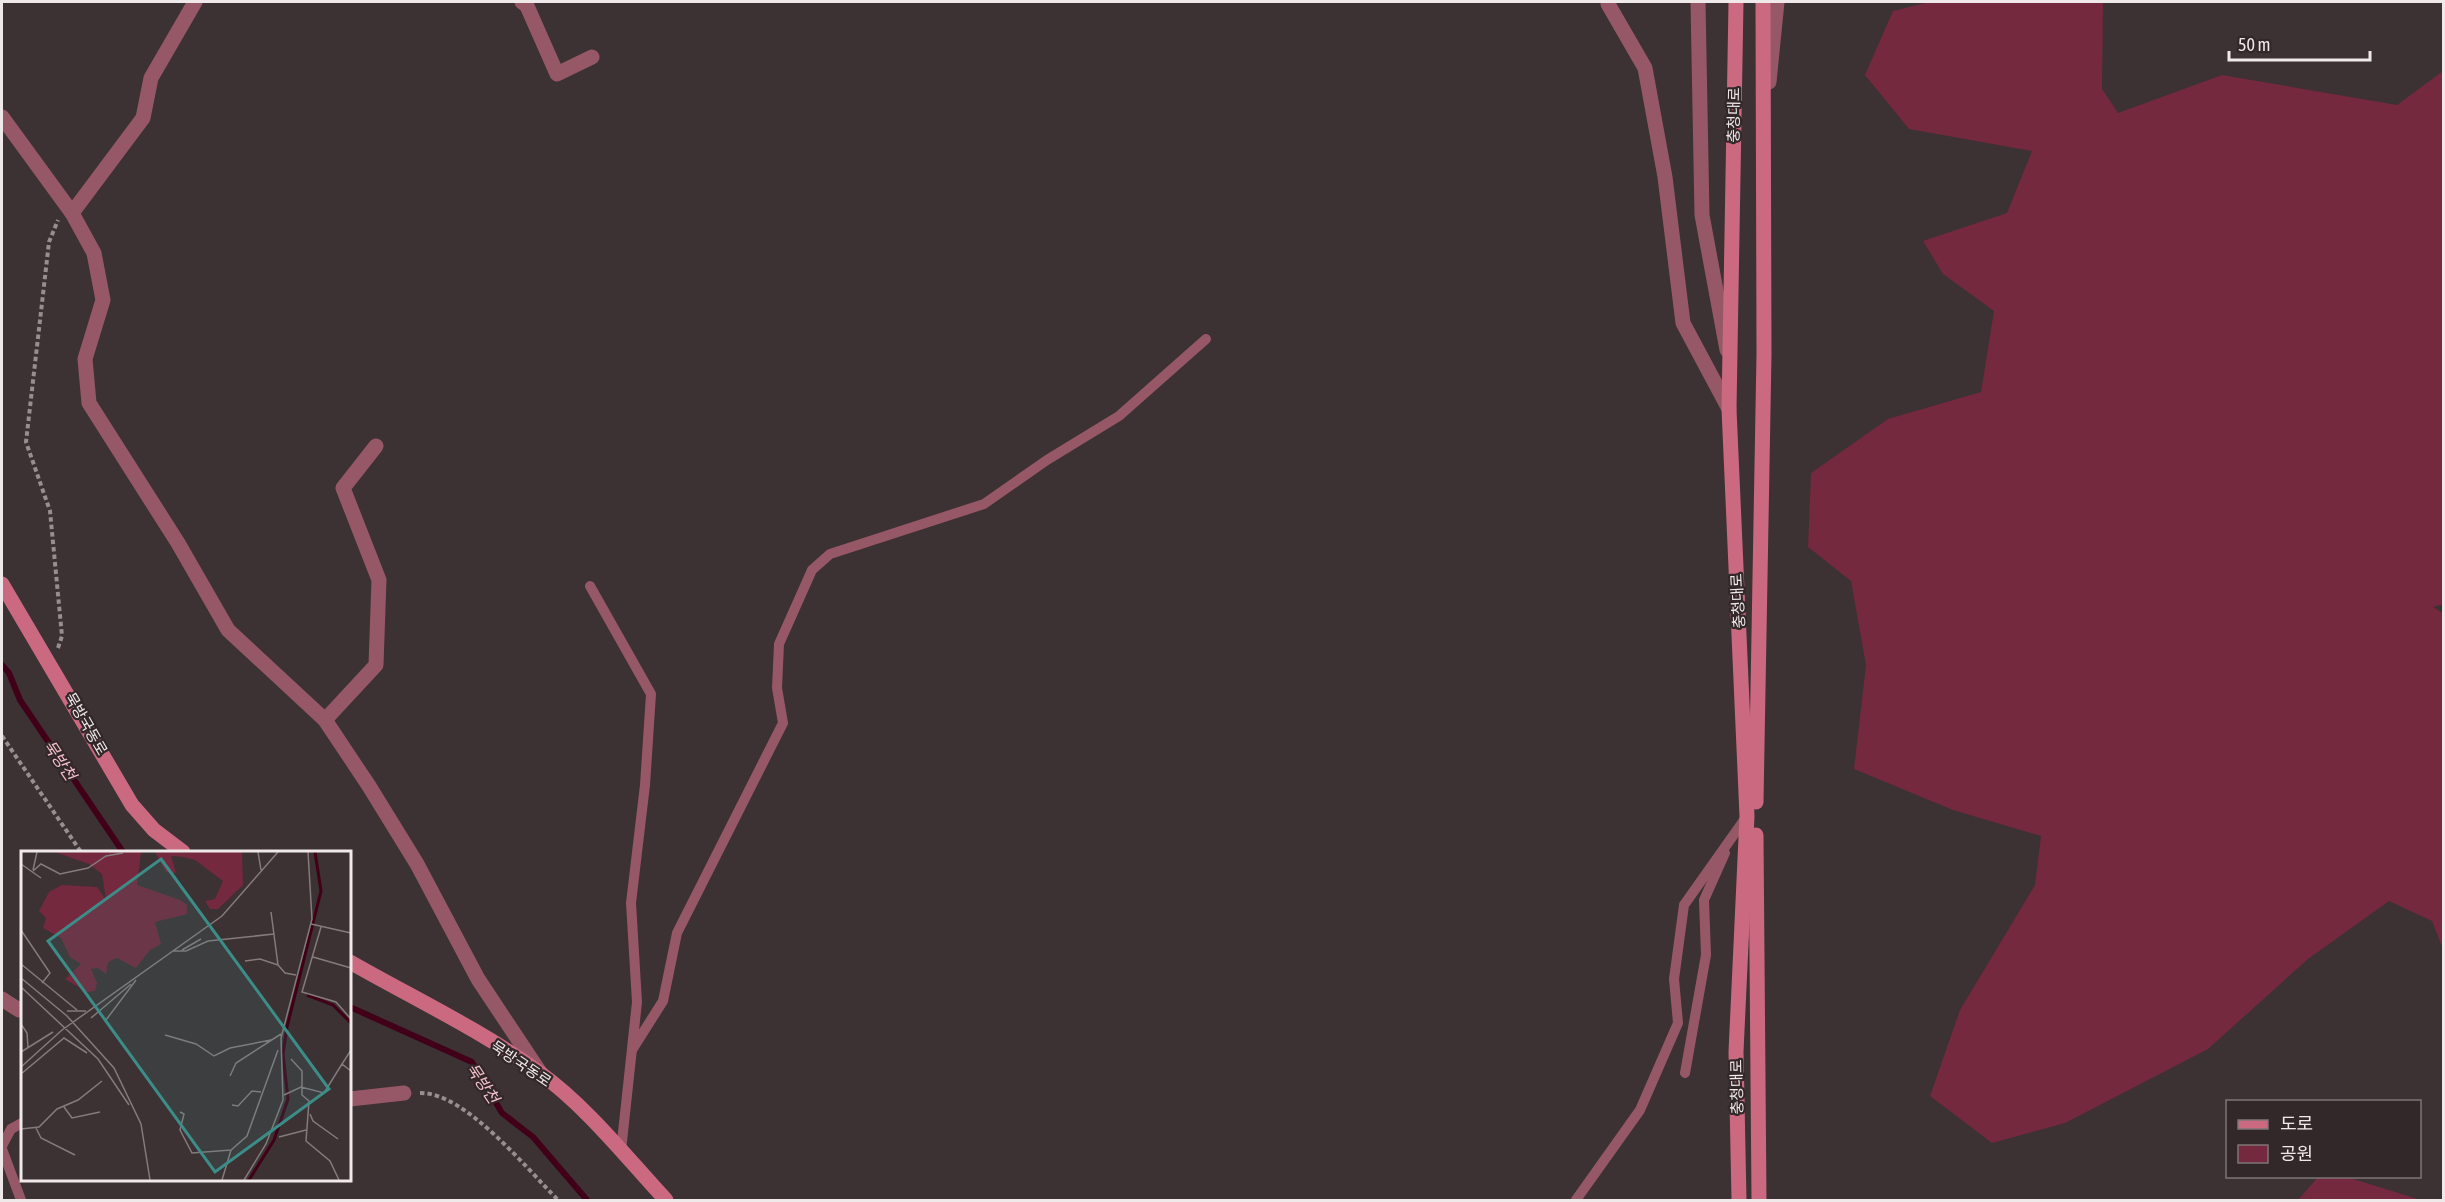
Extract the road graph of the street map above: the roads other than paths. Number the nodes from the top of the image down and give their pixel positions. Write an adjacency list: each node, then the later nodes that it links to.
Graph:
1 (195, 2): 11 (street)
2 (522, 2): 8 (street)
3 (1698, 2): 13 (street)
4 (1736, 2): 13 (main road, 충청대로)
5 (1763, 2): 10 (main road, 충청대로)
6 (1777, 2): 10 (street)
7 (1608, 4): 14 (street)
8 (592, 57)
9 (2, 117): 11 (street)
10 (1763, 129): 37 (main road, 충청대로)
11 (72, 213): 18 (street)
12 (1206, 339): 25 (lane)
13 (1729, 365): 14 (main road, 충청대로)
14 (1729, 409): 19 (main road, 충청대로)
15 (376, 446): 18 (street)
16 (2, 584): 21 (main road, 묵방국동로)
17 (590, 586): 25 (lane)
18 (325, 720): 27 (street)
19 (1747, 816): 20 (lane); 36 (main road, 충청대로)
20 (1734, 834): 26 (lane); 35 (lane)
21 (182, 851)
22 (351, 963): 27 (main road, 묵방국동로)
23 (2, 999): 24 (street)
24 (21, 1009)
25 (632, 1050): 32 (lane)
26 (1684, 1073)
27 (541, 1074): 32 (main road, 묵방국동로)
28 (404, 1093): 29 (street)
29 (351, 1099)
30 (21, 1124): 31 (lane)
31 (2, 1148): 33 (lane)
32 (621, 1151): 34 (main road, 묵방국동로)
33 (21, 1200)
34 (666, 1200)
35 (1576, 1200)
36 (1738, 1200)
37 (1759, 1200)

